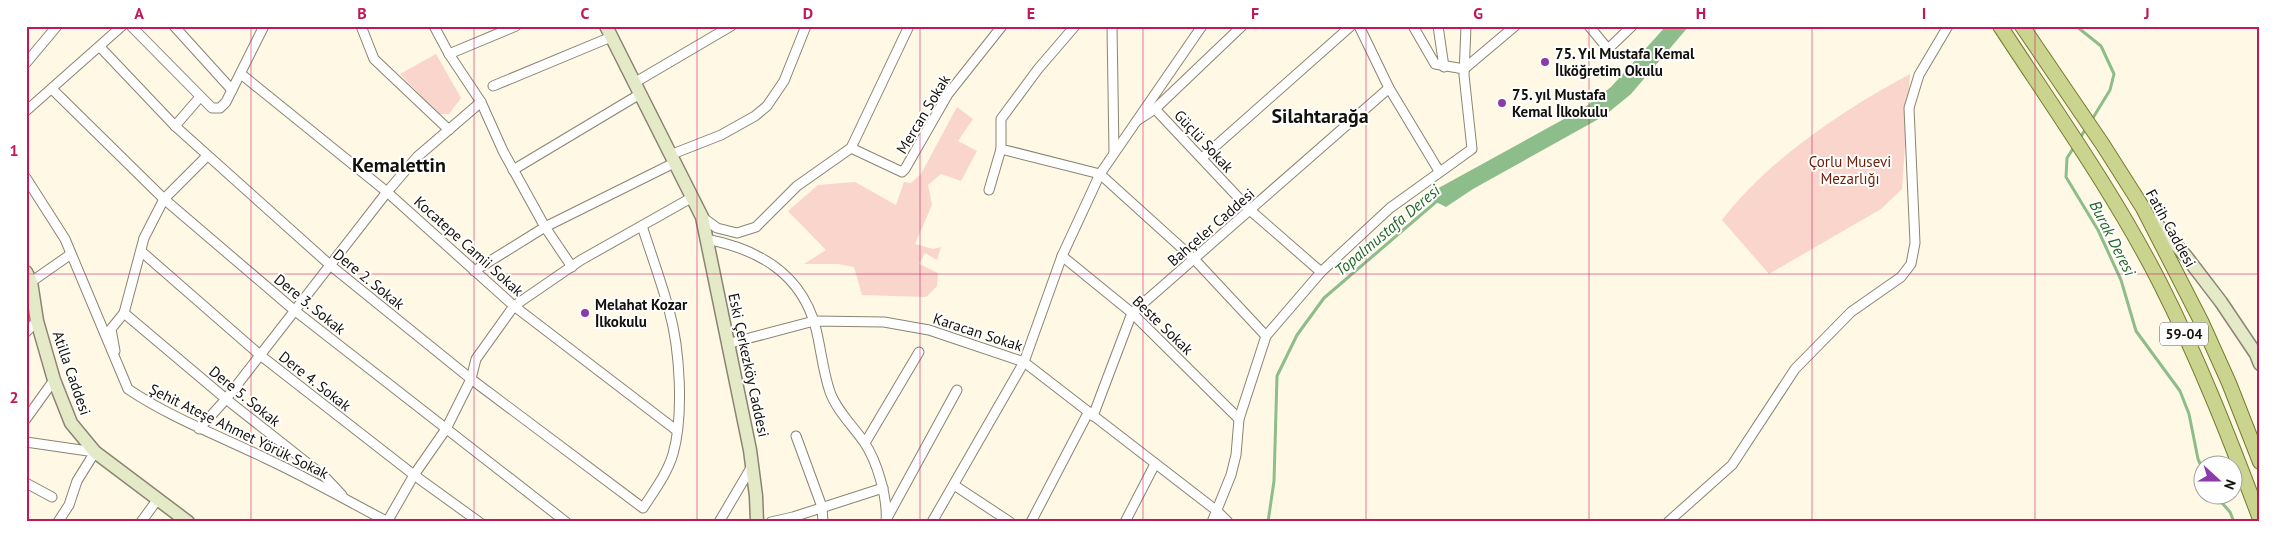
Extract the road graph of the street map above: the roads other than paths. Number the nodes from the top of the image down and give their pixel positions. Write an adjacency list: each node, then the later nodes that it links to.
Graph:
1 (57, 26): 31 (street)
2 (122, 26): 29 (street)
3 (132, 26): 41 (street)
4 (174, 26): 39 (street)
5 (264, 26): 34 (street)
6 (362, 26): 47 (street)
7 (434, 26): 30 (street)
8 (516, 26): 30 (street)
9 (731, 26): 35 (street)
10 (806, 26): 53 (street)
11 (909, 26): 48 (street)
12 (1002, 26): 48 (street, Mercan Sokak)
13 (1076, 26): 49 (street)
14 (1112, 26): 50 (street)
15 (1202, 26): 45 (street)
16 (1242, 26): 43 (street)
17 (1351, 26): 52 (street)
18 (1359, 26): 37 (street)
19 (1413, 26): 32 (street)
20 (1438, 26): 32 (street)
21 (1466, 26): 33 (street)
22 (1514, 26): 33 (street)
23 (1589, 26): 24 (street)
24 (1632, 26)
25 (1948, 26): 134 (street)
26 (2000, 26): 117 (main road, 59-04)
27 (2022, 26): 62 (main road, Fatih Caddesi / 59-04)
28 (611, 30): 35 (street, Eski Çerkezköy Caddesi); 36 (street)
29 (100, 47): 38 (street); 46 (street, Dere 2. Sokak)
30 (449, 54): 42 (street)
31 (26, 63)
32 (1444, 67): 33 (street)
33 (1464, 69): 55 (street)
34 (241, 74): 39 (street); 59 (street, Kocatepe Camii Sokak)
35 (634, 83): 40 (street, Eski Çerkezköy Caddesi)
36 (493, 86)
37 (1389, 88): 55 (street); 63 (street, Bahçeler Caddesi)
38 (52, 89): 44 (street); 61 (street, Dere 3. Sokak)
39 (232, 90): 41 (street)
40 (640, 94): 53 (street, Eski Çerkezköy Caddesi); 54 (street)
41 (200, 97): 46 (street)
42 (481, 102): 47 (street); 54 (street)
43 (1155, 109): 45 (street); 52 (street, Güçlü Sokak)
44 (26, 111)
45 (1134, 123): 50 (street)
46 (175, 126): 51 (street, Dere 2. Sokak)
47 (449, 130): 59 (street)
48 (851, 148): 64 (street)
49 (1001, 149): 56 (street); 58 (street)
50 (1114, 153): 56 (street)
51 (207, 156): 61 (street); 72 (street, Dere 2. Sokak)
52 (1202, 158): 63 (street, Güçlü Sokak)
53 (672, 159): 60 (street, Eski Çerkezköy Caddesi); 66 (street)
54 (513, 170): 66 (street)
55 (1439, 171): 75 (street)
56 (1100, 174): 70 (street); 71 (street)
57 (26, 178): 69 (street, Şehit Ateşe Ahmet Yörük Sokak)
58 (989, 190)
59 (387, 192): 72 (street); 74 (street, Kocatepe Camii Sokak)
60 (691, 198): 64 (street, Eski Çerkezköy Caddesi); 65 (street)
61 (164, 199): 68 (street); 78 (street, Dere 3. Sokak)
62 (2143, 208): 88 (street); 104 (main road, Fatih Caddesi / 59-04)
63 (1251, 211): 71 (street, Bahçeler Caddesi); 75 (street, Güçlü Sokak)
64 (702, 217): 67 (street, Eski Çerkezköy Caddesi)
65 (642, 226): 73 (street); 99 (street)
66 (545, 228): 73 (street); 74 (street)
67 (706, 238): 81 (street); 84 (street, Eski Çerkezköy Caddesi)
68 (142, 252): 79 (street); 86 (street, Dere 4. Sokak)
69 (71, 254): 76 (street); 89 (street, Şehit Ateşe Ahmet Yörük Sokak)
70 (1062, 256): 80 (street, Beste Sokak); 87 (street)
71 (1194, 260): 80 (street, Bahçeler Caddesi); 83 (street)
72 (330, 265): 78 (street); 90 (street, Dere 2. Sokak)
73 (572, 267): 77 (street)
74 (474, 271): 77 (street, Kocatepe Camii Sokak)
75 (1321, 272): 83 (street)
76 (29, 277): 82 (street, Atilla Caddesi)
77 (514, 306): 90 (street); 99 (street, Kocatepe Camii Sokak)
78 (294, 310): 86 (street); 98 (street, Dere 3. Sokak)
79 (124, 313): 89 (street); 93 (street, Dere 5. Sokak)
80 (1132, 313): 94 (street, Bahçeler Caddesi); 96 (street, Beste Sokak)
81 (814, 321): 84 (street, Karacan Sokak); 87 (street, Karacan Sokak); 102 (street)
82 (29, 327): 91 (street, Atilla Caddesi)
83 (1266, 336): 96 (street)
84 (727, 344): 106 (street, Eski Çerkezköy Caddesi)
85 (919, 352): 102 (street)
86 (260, 356): 93 (street); 107 (street, Dere 4. Sokak)
87 (1024, 362): 94 (street, Karacan Sokak); 109 (street)
88 (2260, 364)
89 (118, 367): 97 (street, Şehit Ateşe Ahmet Yörük Sokak)
90 (471, 379): 98 (street); 99 (street, Dere 2. Sokak)
91 (54, 380): 95 (street); 103 (street, Atilla Caddesi)
92 (957, 390): 116 (street)
93 (226, 399): 97 (street); 113 (street, Dere 5. Sokak)
94 (1091, 415): 105 (street, Karacan Sokak); 130 (street, Bahçeler Caddesi)
95 (26, 419)
96 (1239, 419): 115 (street)
97 (199, 429): 113 (street, Şehit Ateşe Ahmet Yörük Sokak)
98 (446, 429): 107 (street); 123 (street, Dere 3. Sokak)
99 (676, 430)
100 (796, 436): 114 (street)
101 (26, 442): 103 (street)
102 (865, 443): 110 (street)
103 (95, 452): 112 (street, Atilla Caddesi); 118 (street)
104 (2260, 462)
105 (1155, 464): 115 (street, Karacan Sokak); 131 (street)
106 (752, 466): 124 (street); 125 (street, Eski Çerkezköy Caddesi)
107 (414, 475): 121 (street); 122 (street, Dere 4. Sokak)
108 (26, 483): 111 (street)
109 (954, 485): 128 (street); 129 (street)
110 (883, 488): 114 (street); 116 (street)
111 (52, 497)
112 (158, 499): 119 (street); 120 (street, Atilla Caddesi)
113 (349, 501): 121 (street, Şehit Ateşe Ahmet Yörük Sokak)
114 (822, 507): 126 (street); 127 (street)
115 (1217, 511): 132 (street); 133 (street, Karacan Sokak)
116 (887, 520)
117 (2260, 520)
118 (58, 522)
119 (141, 522)
120 (188, 522)
121 (387, 522)
122 (479, 522)
123 (566, 522)
124 (719, 522)
125 (757, 522)
126 (771, 522)
127 (823, 522)
128 (932, 522)
129 (1010, 522)
130 (1031, 522)
131 (1124, 522)
132 (1212, 522)
133 (1228, 522)
134 (1668, 522)

